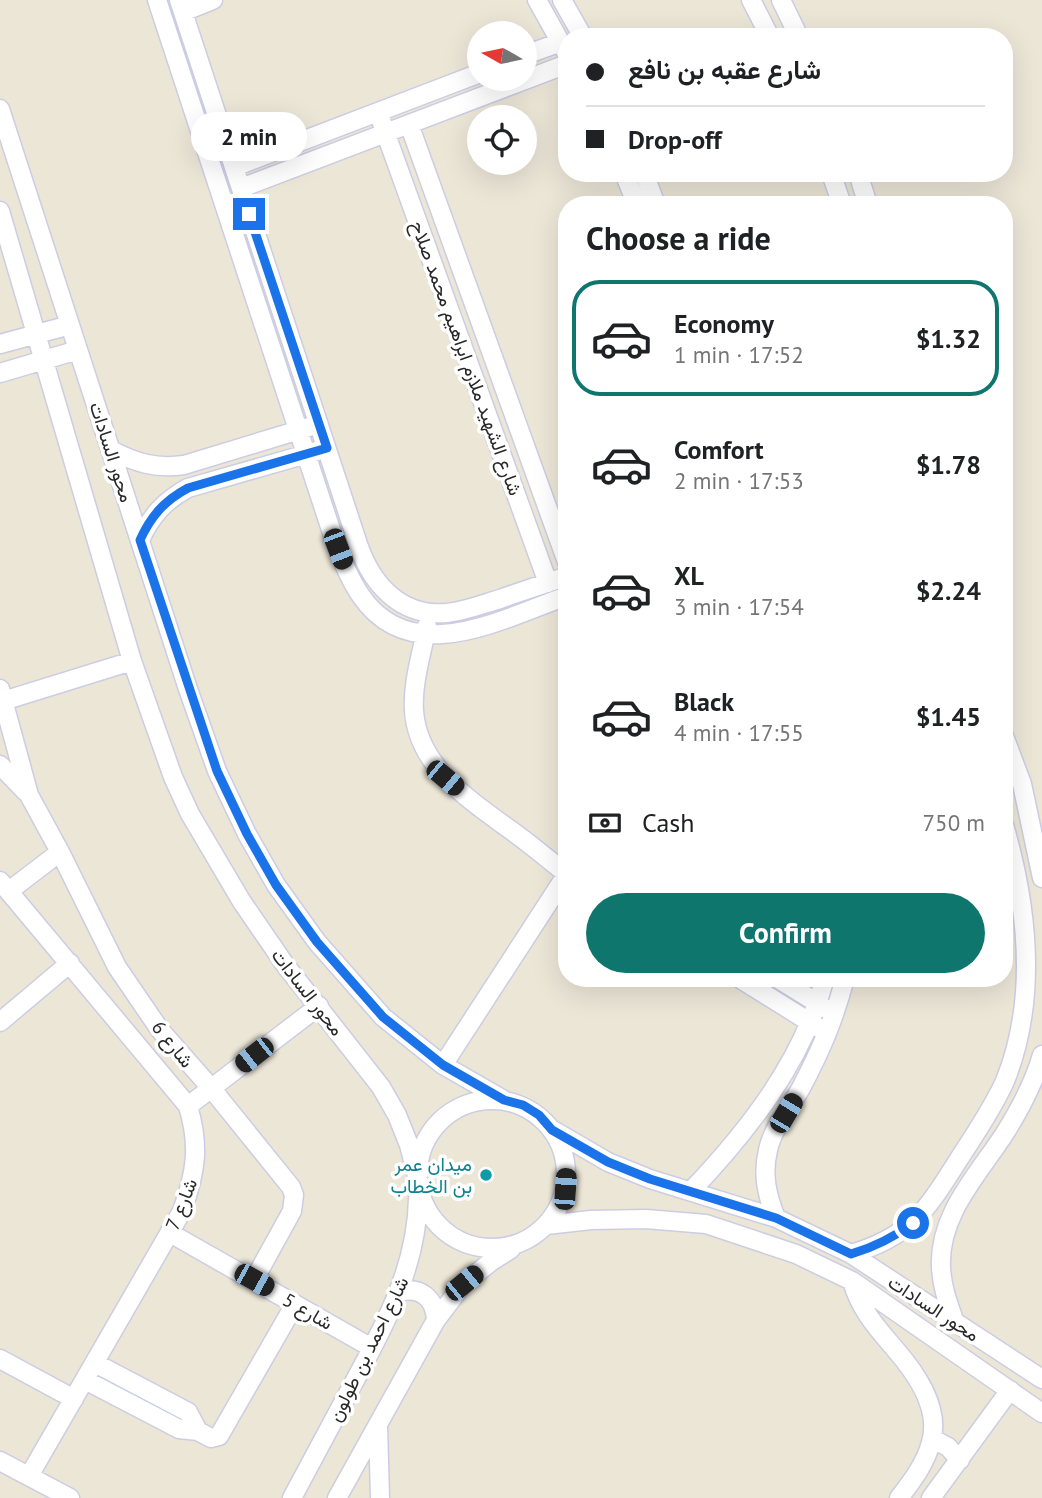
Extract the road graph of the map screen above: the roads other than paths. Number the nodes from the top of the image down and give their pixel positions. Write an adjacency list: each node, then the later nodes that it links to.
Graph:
1 (157, 0): 30 (street)
2 (214, 0): 7 (street)
3 (537, 0): 11 (street)
4 (562, 0): 8 (street)
5 (751, 0): 9 (street)
6 (781, 0): 10 (street)
7 (181, 6): 20 (street)
8 (578, 28)
9 (765, 28)
10 (795, 28)
11 (558, 37)
12 (558, 49): 13 (street)
13 (537, 53)
14 (558, 67): 18 (street)
15 (467, 78): 17 (street)
16 (0, 109): 23 (street, محور السادات)
17 (378, 112): 19 (street, شارع الشهيد ملازم ابراهيم محمد صلاح); 20 (street)
18 (409, 124): 19 (street); 34 (street, شارع الشهيد ملازم ابراهيم محمد صلاح)
19 (386, 133): 21 (street); 37 (street, شارع الشهيد ملازم ابراهيم محمد صلاح)
20 (234, 167): 21 (street)
21 (241, 188): 29 (street)
22 (0, 211): 24 (street, محور السادات)
23 (70, 325): 24 (street); 26 (street, محور السادات)
24 (36, 334): 25 (street); 27 (street, محور السادات)
25 (0, 344)
26 (78, 350): 27 (street); 32 (street, محور السادات)
27 (44, 360): 28 (street); 41 (street, محور السادات)
28 (0, 373)
29 (318, 424): 30 (street); 31 (street)
30 (298, 430): 32 (street); 33 (street)
31 (327, 448): 33 (street); 39 (street)
32 (111, 450): 35 (street, محور السادات)
33 (305, 454): 35 (street); 40 (street)
34 (558, 537)
35 (140, 540): 65 (street, محور السادات)
36 (558, 579): 37 (street)
37 (548, 583): 39 (street)
38 (558, 599): 40 (street)
39 (430, 612): 40 (street)
40 (425, 635): 50 (street)
41 (132, 661): 42 (street); 60 (street, محور السادات)
42 (1, 697): 46 (street, شارع 6)
43 (1013, 760): 45 (street)
44 (0, 765): 46 (street, شارع 6)
45 (1022, 784): 47 (street); 51 (street)
46 (29, 795): 48 (street, شارع 6)
47 (1042, 804)
48 (60, 852): 52 (street); 66 (street, شارع 6)
49 (1013, 854): 76 (street)
50 (558, 867)
51 (1042, 878)
52 (5, 886): 54 (street, شارع 7)
53 (558, 888): 65 (street)
54 (70, 963): 61 (street); 68 (street, شارع 7)
55 (753, 987): 63 (street)
56 (791, 987): 59 (street)
57 (823, 987): 59 (street)
58 (843, 987): 62 (street)
59 (818, 1004): 62 (street); 63 (street)
60 (319, 1006): 66 (street); 70 (street, محور السادات)
61 (0, 1022)
62 (833, 1023): 63 (street); 72 (street)
63 (810, 1024): 71 (street)
64 (1042, 1055): 82 (street)
65 (443, 1065): 67 (street, محور السادات)
66 (211, 1088): 68 (street); 77 (street, شارع 6)
67 (504, 1100): 69 (street); 70 (street)
68 (188, 1106): 74 (street, شارع 7)
69 (552, 1130): 71 (street, محور السادات); 73 (street)
70 (418, 1184): 75 (street); 79 (street, شارع احمد بن طولون)
71 (691, 1191): 72 (street, محور السادات)
72 (776, 1218): 76 (street, محور السادات)
73 (546, 1225): 75 (street); 78 (street, محور السادات)
74 (170, 1233): 77 (street, شارع 5); 85 (street, شارع 7)
75 (522, 1242): 81 (street)
76 (851, 1254): 82 (street, محور السادات)
77 (254, 1280): 80 (street, شارع 5)
78 (852, 1281): 88 (street, محور السادات); 93 (street)
79 (399, 1292): 81 (street); 83 (street, شارع احمد بن طولون)
80 (295, 1304): 83 (street, شارع 5); 92 (street)
81 (436, 1320): 91 (street)
82 (954, 1320): 86 (street, محور السادات)
83 (372, 1348): 99 (street, شارع احمد بن طولون)
84 (0, 1359): 89 (street)
85 (95, 1363): 87 (street, شارع 7); 92 (street)
86 (1042, 1379)
87 (85, 1380): 89 (street, شارع 7); 92 (street)
88 (1010, 1390): 90 (street, محور السادات); 94 (street)
89 (74, 1399): 96 (street, شارع 7)
90 (1042, 1413)
91 (378, 1423): 100 (street); 101 (street)
92 (198, 1431)
93 (933, 1439): 94 (street); 102 (street)
94 (960, 1460): 103 (street)
95 (0, 1461): 96 (street)
96 (29, 1476): 97 (street)
97 (46, 1492): 98 (street)
98 (70, 1498)
99 (292, 1498)
100 (337, 1498)
101 (380, 1498)
102 (899, 1498)
103 (931, 1498)

